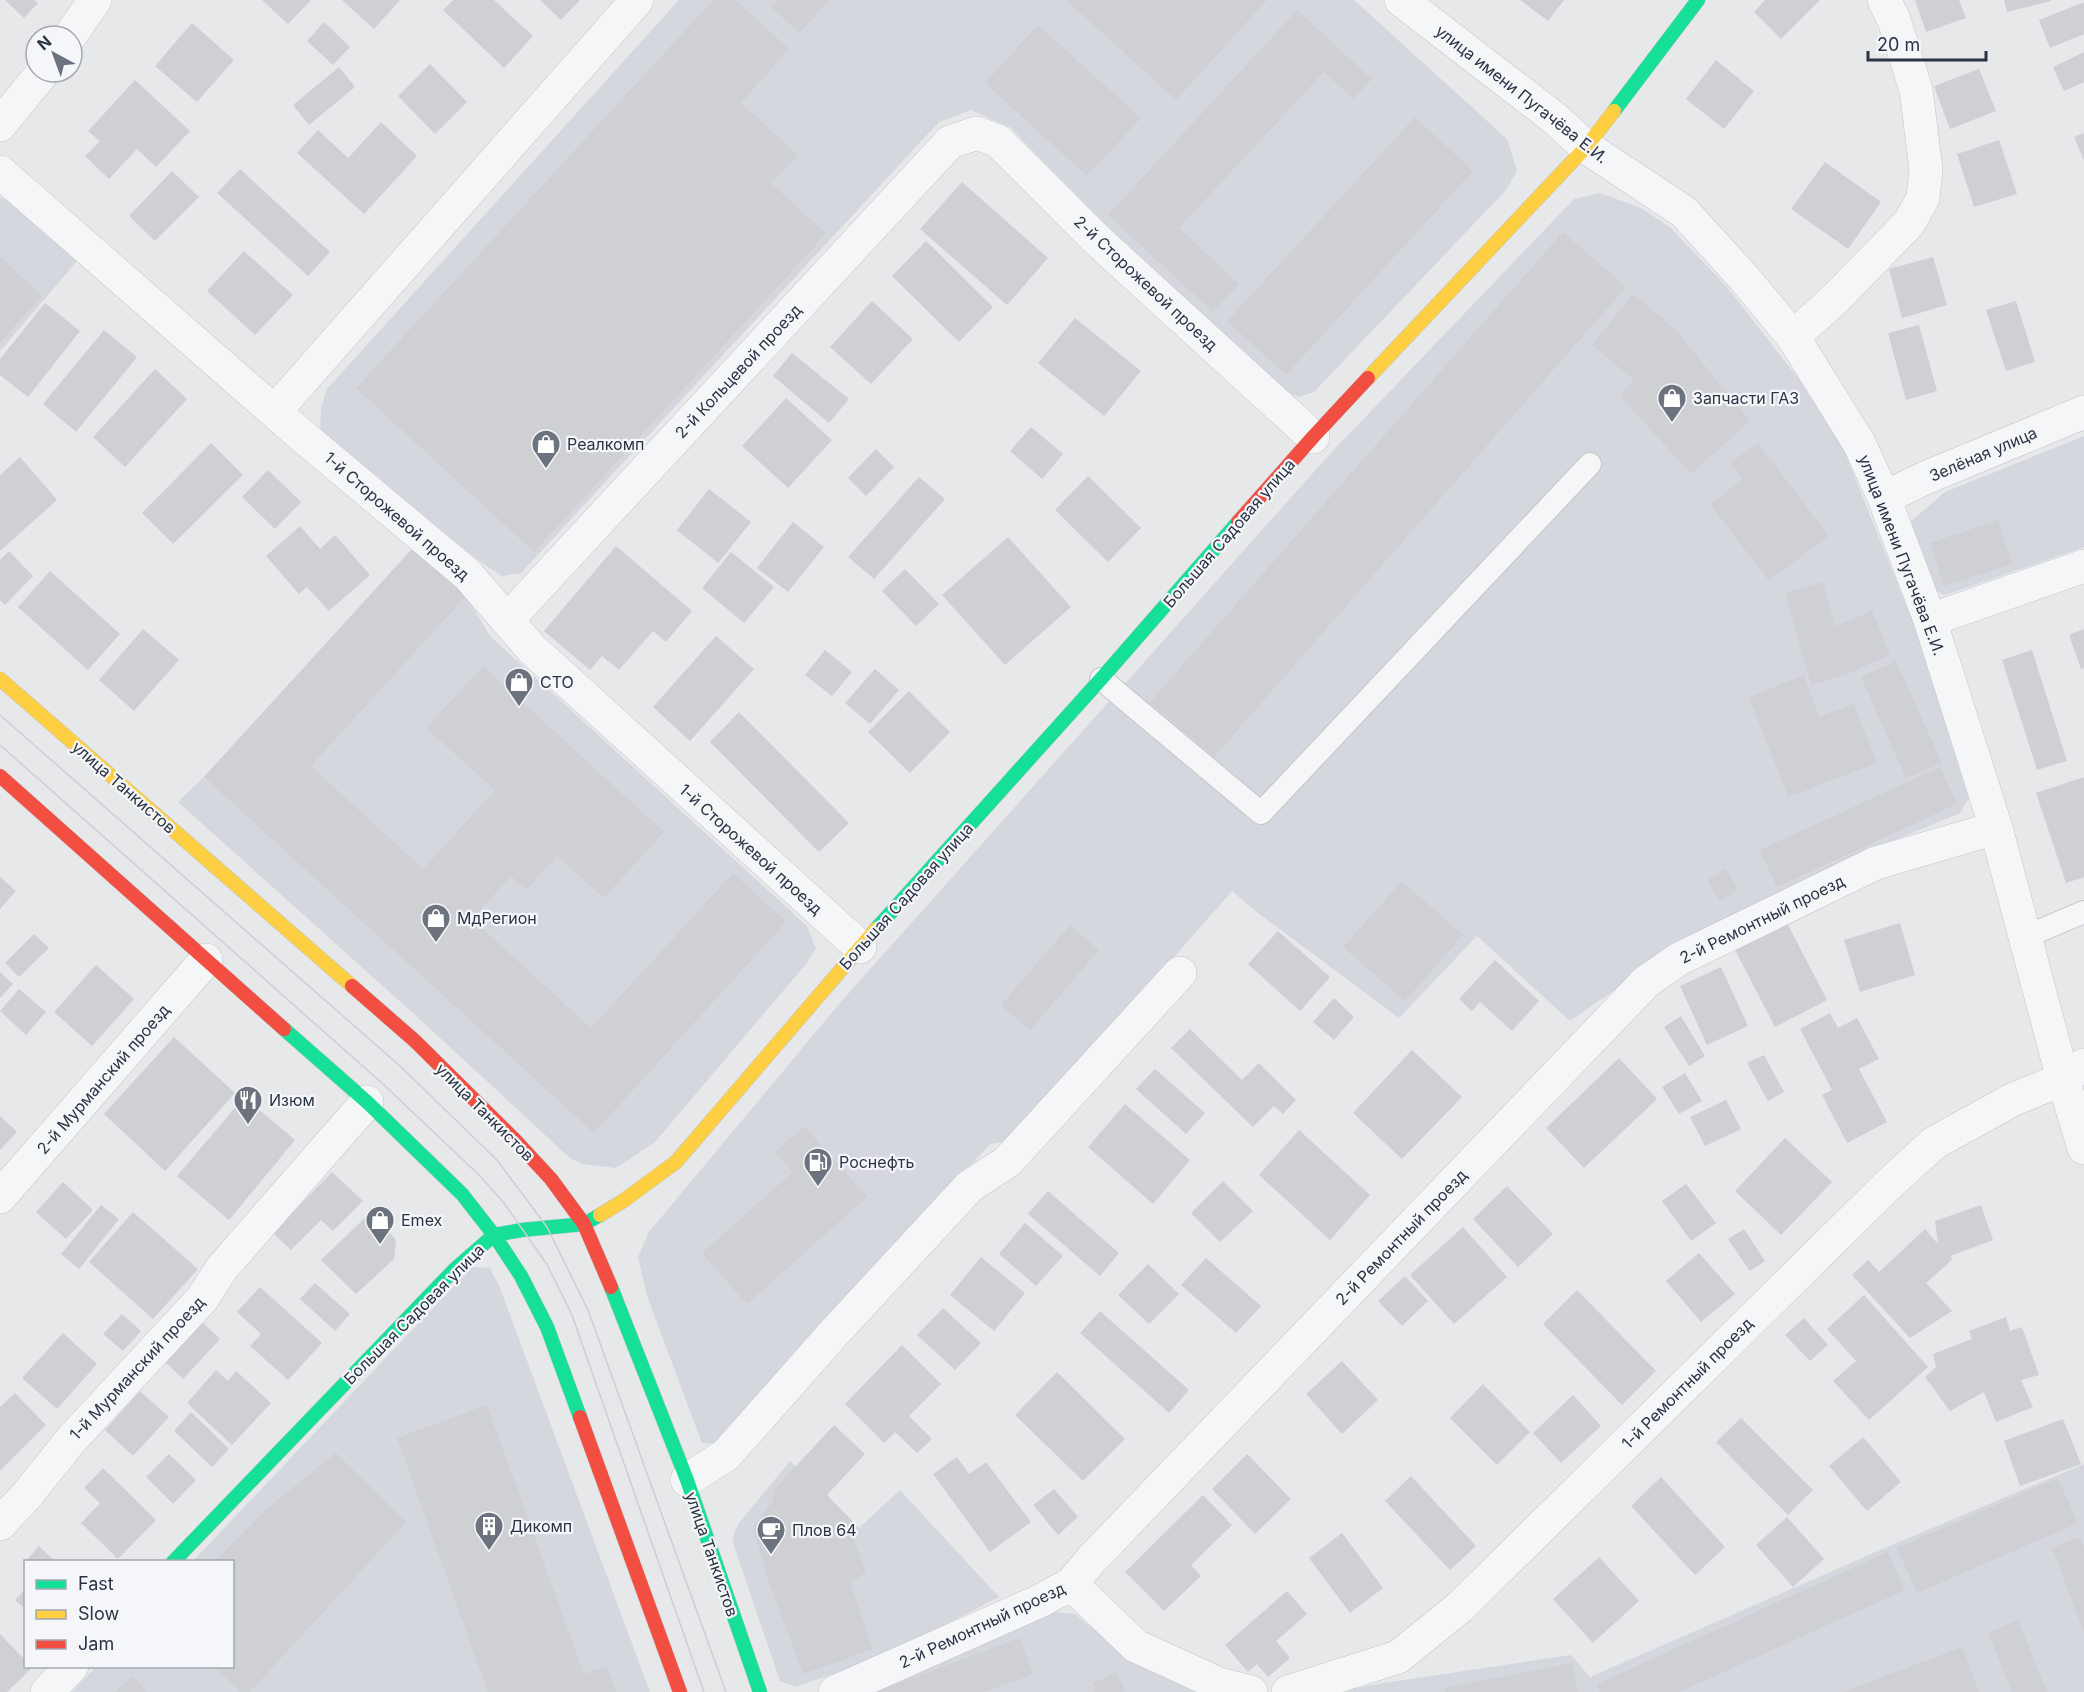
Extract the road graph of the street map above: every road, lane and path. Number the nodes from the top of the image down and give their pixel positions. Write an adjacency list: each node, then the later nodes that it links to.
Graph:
1 (95, 0): 6 (street)
2 (637, 0): 13 (street)
3 (1401, 0): 10 (street, улица имени Пугачёва Е.И.)
4 (1698, 0): 10 (main road, Большая Садовая улица)
5 (1884, 0): 12 (street)
6 (78, 24)
7 (33, 84): 8 (street)
8 (0, 125)
9 (977, 133): 15 (street, 2-й Сторожевой проезд); 19 (street, 2-й Кольцевой проезд)
10 (1586, 147): 12 (street, улица имени Пугачёва Е.И.); 15 (main road, Большая Садовая улица)
11 (0, 172): 13 (street, 1-й Сторожевой проезд)
12 (1793, 337): 17 (street, улица имени Пугачёва Е.И.)
13 (275, 411): 19 (street, 1-й Сторожевой проезд)
14 (2084, 412): 17 (street, Зелёная улица)
15 (1313, 437): 22 (main road, Большая Садовая улица)
16 (1590, 464): 22 (lane)
17 (1884, 498): 20 (street, улица имени Пугачёва Е.И.)
18 (2084, 566): 20 (street)
19 (507, 620): 27 (street, 1-й Сторожевой проезд)
20 (1930, 620): 24 (street, улица имени Пугачёва Е.И.)
21 (0, 679): 34 (main road, улица Танкистов)
22 (1101, 679): 27 (main road, Большая Садовая улица)
23 (4, 788): 28 (main road)
24 (1996, 828): 26 (street, улица имени Пугачёва Е.И.); 39 (street, 2-й Ремонтный проезд)
25 (2084, 912): 26 (lane)
26 (2025, 937): 30 (street, улица имени Пугачёва Е.И.)
27 (860, 947): 34 (main road, Большая Садовая улица)
28 (206, 960): 31 (main road); 33 (street, 2-й Мурманский проезд)
29 (1180, 973): 36 (street)
30 (2074, 1072): 32 (street, улица имени Пугачёва Е.И.); 46 (street, 1-й Ремонтный проезд)
31 (367, 1102): 35 (main road); 37 (street, 1-й Мурманский проезд)
32 (2084, 1148)
33 (0, 1197)
34 (584, 1224): 35 (main road, Большая Садовая улица); 36 (main road, улица Танкистов)
35 (494, 1235): 38 (main road, Большая Садовая улица); 42 (main road)
36 (687, 1480): 43 (main road, улица Танкистов)
37 (0, 1524)
38 (175, 1560)
39 (1071, 1584): 44 (street, 2-й Ремонтный проезд); 45 (street)
40 (70, 1668): 41 (street)
41 (47, 1692)
42 (680, 1692)
43 (760, 1692)
44 (835, 1692)
45 (1251, 1692)
46 (1288, 1692)

